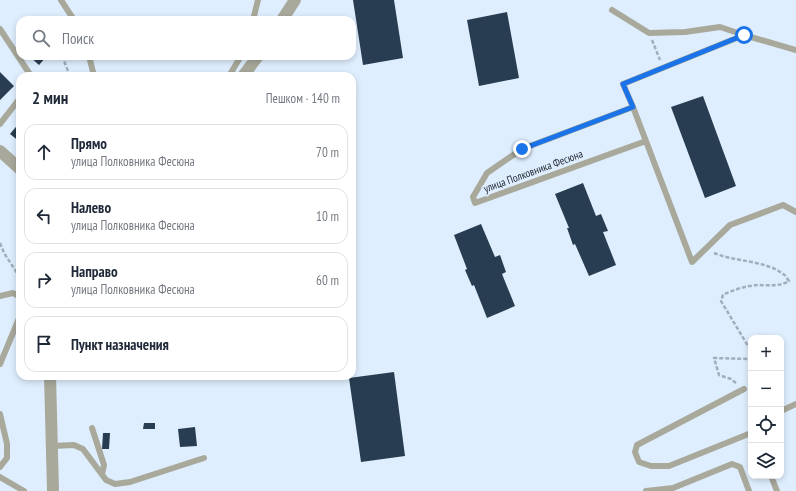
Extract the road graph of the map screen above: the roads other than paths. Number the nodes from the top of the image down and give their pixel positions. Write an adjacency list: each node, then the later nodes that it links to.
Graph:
1 (60, 0): 5 (lane)
2 (258, 0): 6 (lane)
3 (295, 0): 7 (street)
4 (612, 10): 9 (lane)
5 (71, 16)
6 (254, 16)
7 (285, 16)
8 (0, 29): 11 (lane)
9 (744, 35): 10 (lane); 21 (lane)
10 (796, 50)
11 (16, 53)
12 (20, 60): 16 (lane)
13 (90, 60): 17 (lane)
14 (239, 60): 18 (lane)
15 (255, 60): 19 (street)
16 (28, 72)
17 (93, 72)
18 (231, 72)
19 (246, 72)
20 (16, 103): 22 (lane)
21 (633, 107): 23 (lane); 23 (lane, улица Полковника Фесюна)
22 (0, 124)
23 (646, 141): 26 (lane)
24 (2, 155): 25 (street)
25 (16, 166)
26 (796, 212)
27 (16, 295): 28 (lane)
28 (0, 296)
29 (16, 326): 30 (lane)
30 (0, 364)
31 (50, 380): 38 (street)
32 (744, 389): 37 (lane)
33 (796, 404): 34 (lane)
34 (784, 409)
35 (0, 414): 40 (lane)
36 (92, 428): 41 (lane)
37 (748, 434)
38 (52, 446): 41 (lane); 46 (street)
39 (204, 458): 41 (lane)
40 (0, 467)
41 (102, 474)
42 (0, 477): 45 (lane)
43 (772, 479): 49 (lane)
44 (674, 490): 47 (lane); 48 (lane)
45 (24, 491)
46 (53, 491)
47 (646, 491)
48 (749, 491)
49 (777, 491)

